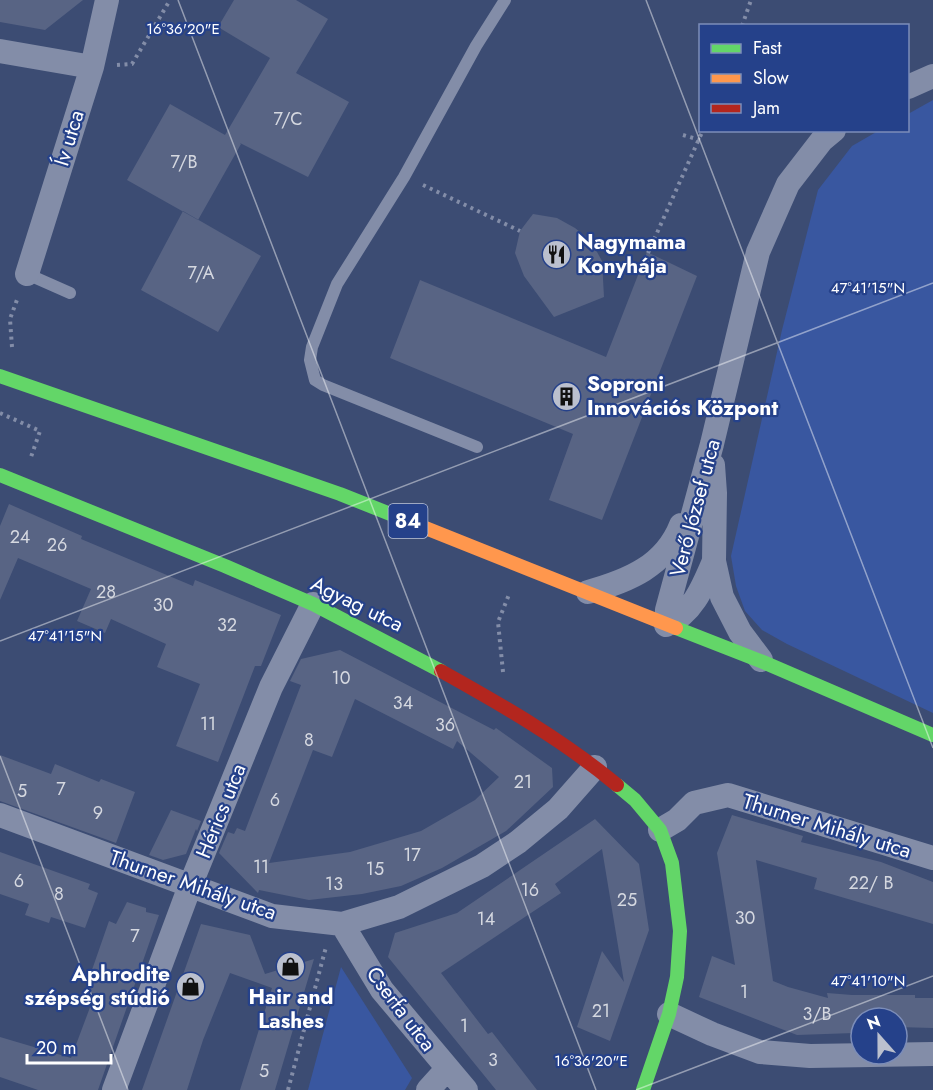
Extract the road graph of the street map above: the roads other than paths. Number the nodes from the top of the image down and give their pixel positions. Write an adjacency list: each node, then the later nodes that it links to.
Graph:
1 (107, 0): 4 (street, Ív utca)
2 (505, 0): 12 (lane)
3 (0, 51): 4 (street)
4 (92, 67): 8 (street, Ív utca)
5 (933, 76): 6 (street)
6 (909, 87)
7 (832, 132): 11 (street, Verő József utca)
8 (27, 274): 9 (lane)
9 (70, 293)
10 (0, 376): 15 (street, 84)
11 (712, 444): 14 (street); 15 (street); 17 (street, Verő József utca)
12 (477, 447)
13 (0, 475): 16 (street, Agyag utca)
14 (714, 561): 17 (street); 18 (street)
15 (588, 592): 17 (street, 84)
16 (313, 604): 20 (street, Agyag utca); 24 (street, Hérics utca)
17 (666, 625): 18 (street, 84)
18 (763, 662): 19 (street, 84)
19 (933, 735)
20 (595, 767): 22 (street, Agyag utca); 25 (street, Thurner Mihály utca)
21 (0, 815): 24 (street, Thurner Mihály utca)
22 (660, 830): 23 (street, Thurner Mihály utca); 26 (street, Agyag utca)
23 (933, 858)
24 (190, 886): 25 (street, Thurner Mihály utca); 29 (street, Hérics utca)
25 (337, 923): 28 (street, Cserfa utca)
26 (669, 1014): 27 (street); 32 (street, Agyag utca)
27 (933, 1054)
28 (447, 1069): 30 (street); 31 (street, Cserfa utca)
29 (114, 1090)
30 (428, 1090)
31 (466, 1090)
32 (644, 1090)

